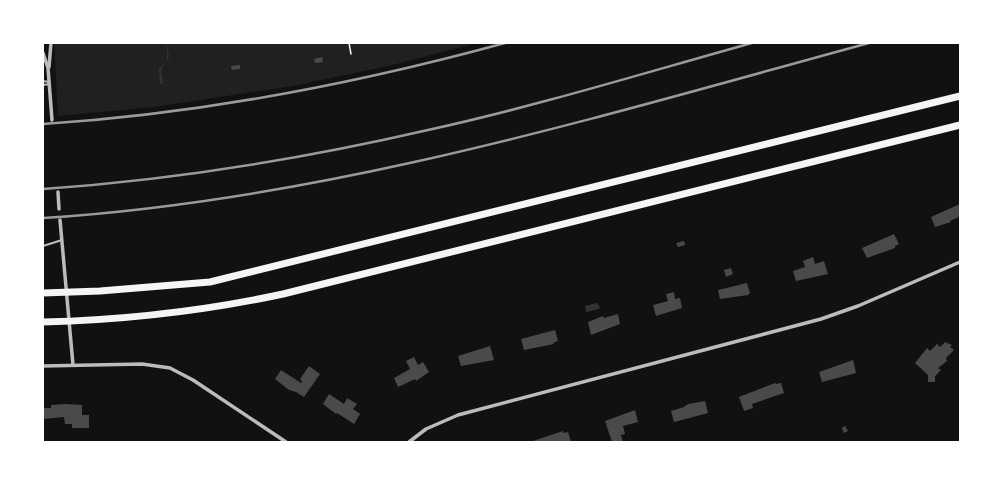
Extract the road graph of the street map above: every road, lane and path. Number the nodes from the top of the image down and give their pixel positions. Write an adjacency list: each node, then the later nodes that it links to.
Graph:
1 (51, 43): 5 (street)
2 (349, 43): 4 (path)
3 (43, 52): 5 (street)
4 (351, 54)
5 (48, 68): 7 (street)
6 (43, 81): 7 (lane)
7 (50, 83): 8 (lane); 10 (street)
8 (43, 85)
9 (960, 96): 18 (highway)
10 (52, 120)
11 (960, 125): 19 (highway)
12 (58, 192): 13 (street)
13 (60, 209)
14 (60, 220): 15 (street)
15 (62, 240): 16 (lane); 20 (street)
16 (43, 246)
17 (960, 262): 23 (street)
18 (43, 293)
19 (43, 322)
20 (73, 365): 21 (street); 22 (street)
21 (43, 366)
22 (286, 442)
23 (409, 442)

